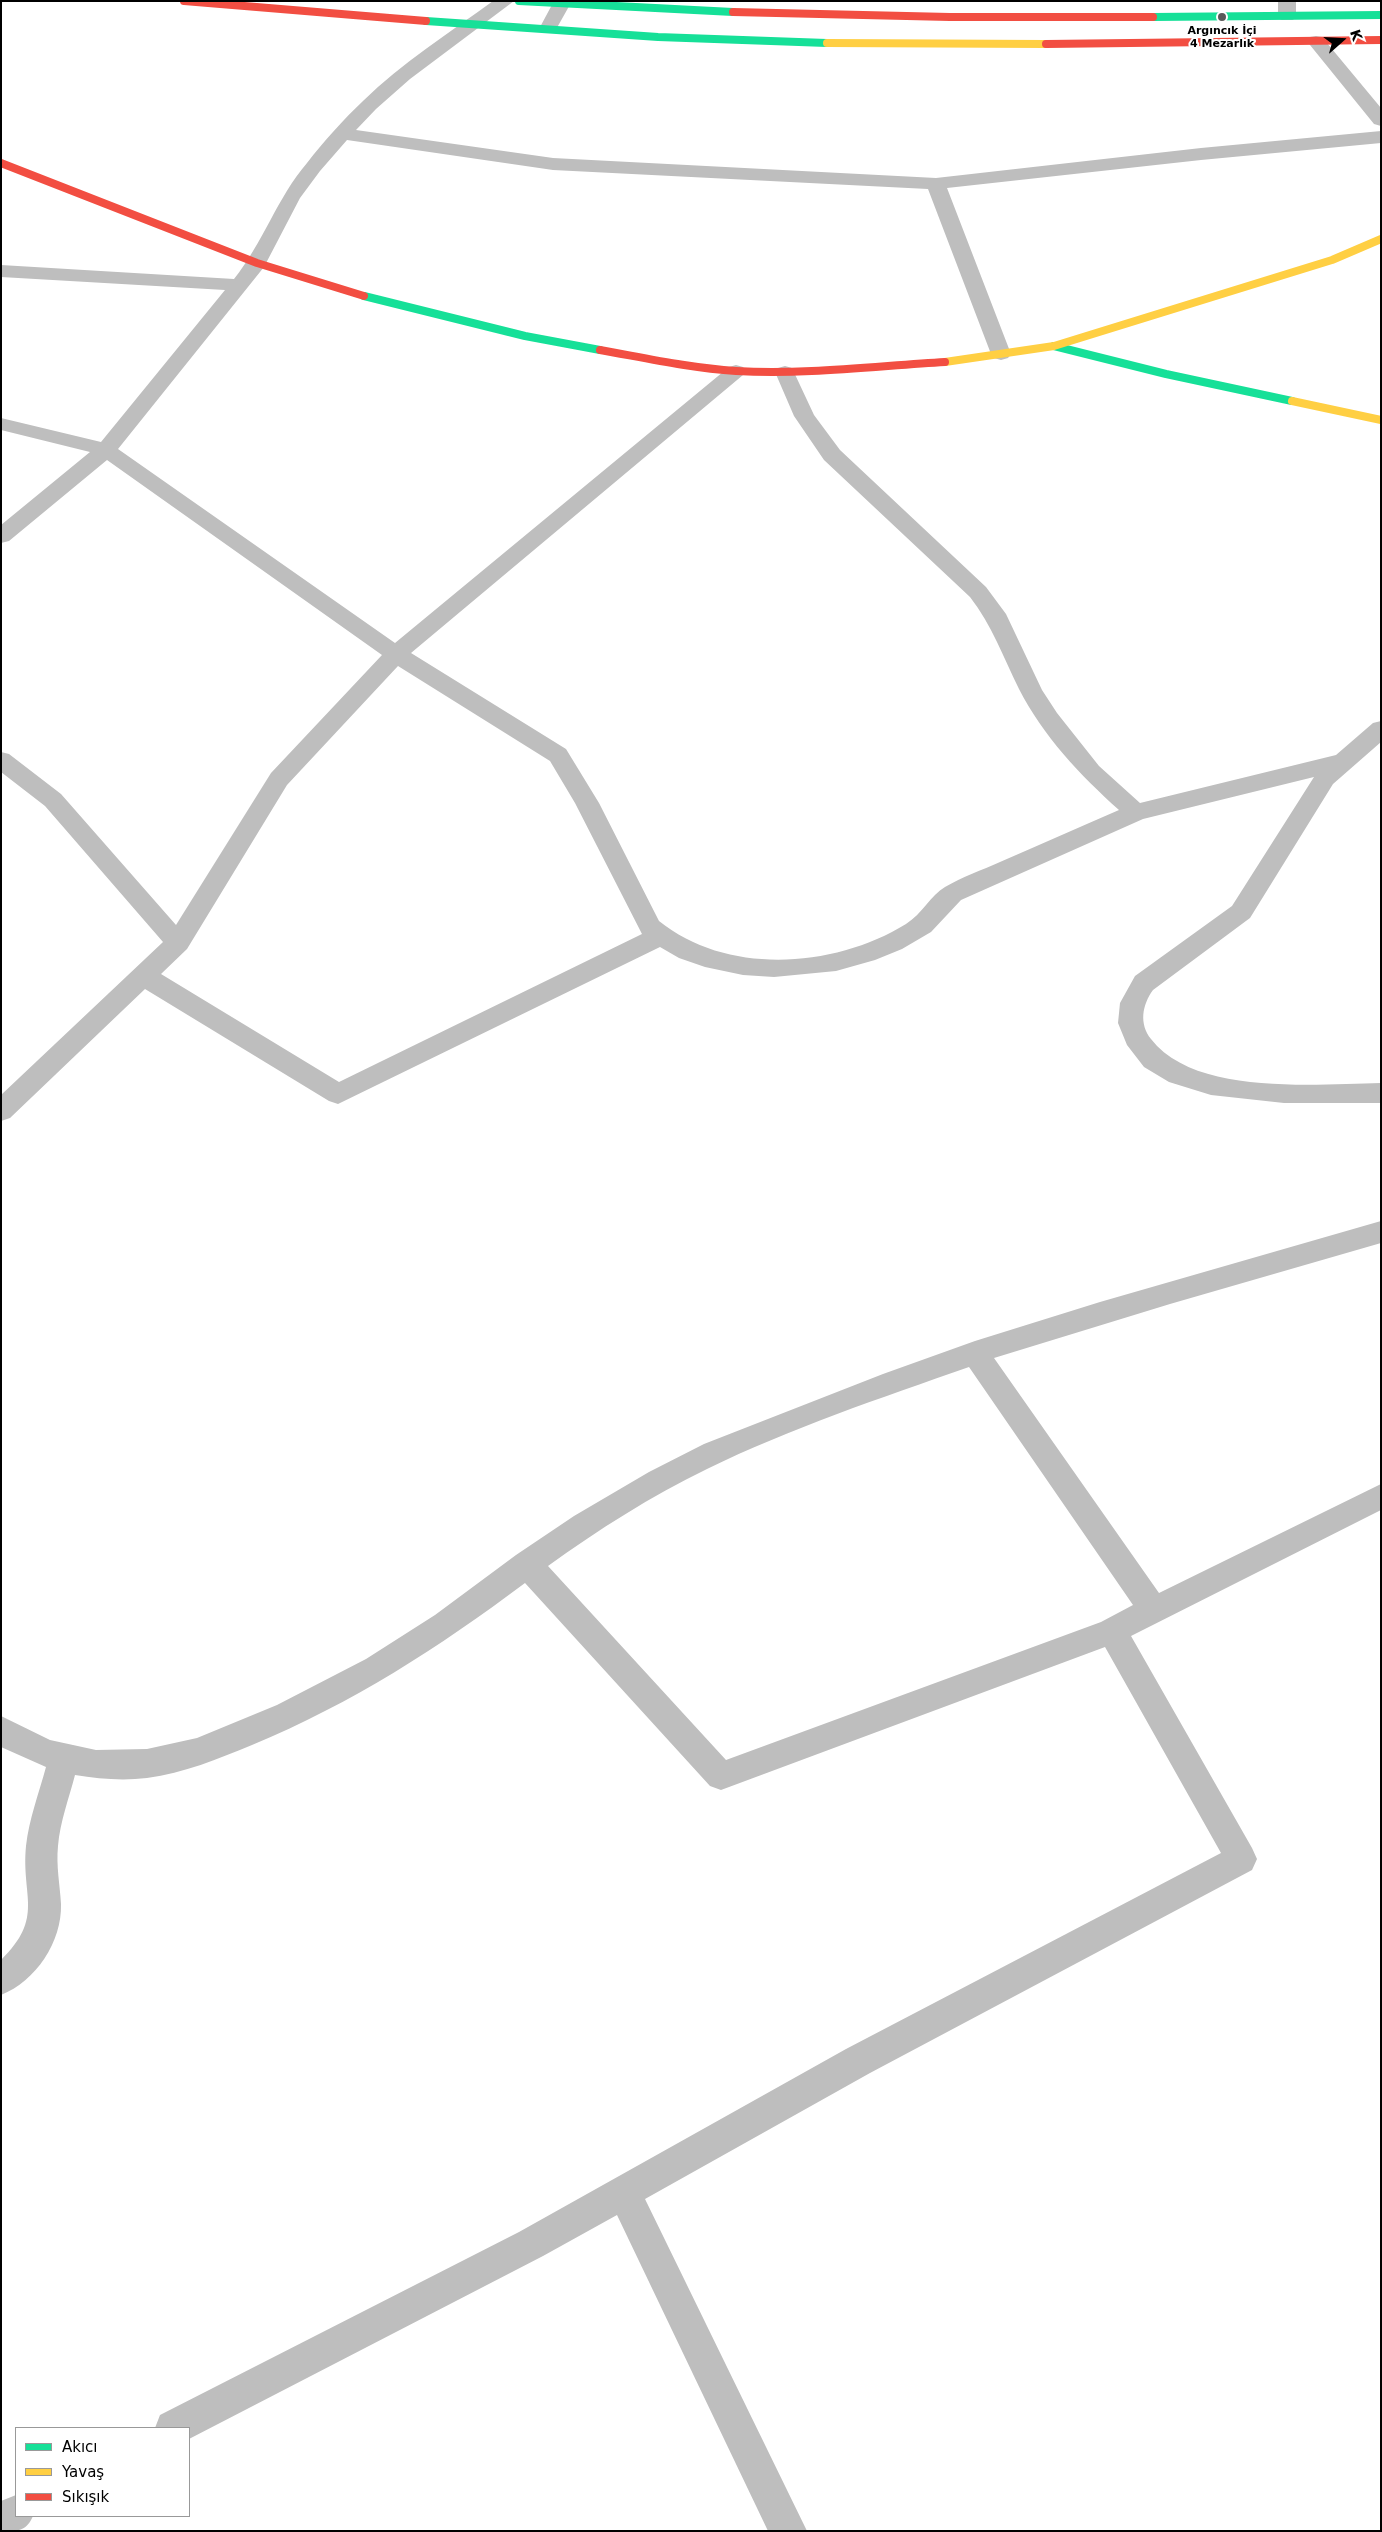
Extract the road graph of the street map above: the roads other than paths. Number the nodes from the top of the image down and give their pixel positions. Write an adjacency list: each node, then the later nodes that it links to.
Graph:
1 (184, 1): 7 (street)
2 (504, 1): 7 (street)
3 (519, 1): 4 (street)
4 (562, 3): 5 (street); 8 (street)
5 (1287, 9): 6 (street)
6 (1381, 15)
7 (474, 23): 8 (street); 12 (street)
8 (548, 29): 10 (street)
9 (1381, 40): 10 (street)
10 (1316, 41): 11 (street)
11 (1381, 120)
12 (342, 134): 15 (street); 17 (street)
13 (1381, 137): 15 (street)
14 (1, 164): 17 (street)
15 (936, 184): 21 (street)
16 (1381, 239): 20 (street)
17 (257, 264): 19 (street); 22 (street)
18 (1, 271): 19 (street)
19 (239, 285): 26 (street)
20 (1054, 346): 21 (street); 24 (street)
21 (1001, 354): 23 (street)
22 (736, 371): 23 (street); 28 (street)
23 (785, 372): 32 (street)
24 (1381, 420)
25 (1, 424): 26 (street)
26 (106, 450): 27 (street); 28 (street)
27 (1, 536)
28 (396, 654): 33 (street); 34 (street)
29 (1381, 729): 31 (street)
30 (1, 760): 34 (street)
31 (1345, 761): 32 (street); 36 (street)
32 (1136, 812): 33 (street)
33 (661, 936): 35 (street)
34 (178, 943): 35 (street)
35 (144, 976): 37 (street)
36 (1381, 1093)
37 (1, 1111)
38 (1381, 1232): 39 (street)
39 (976, 1353): 41 (street); 42 (street)
40 (1381, 1496): 42 (street)
41 (527, 1564): 43 (street); 45 (street)
42 (1152, 1609): 43 (street)
43 (1112, 1631): 47 (street)
44 (1, 1730): 45 (street)
45 (64, 1760): 46 (street)
46 (1, 1979)
47 (624, 2193): 48 (street); 51 (street)
48 (175, 2427)
49 (15, 2514): 50 (street)
50 (1, 2524)
51 (788, 2531)

